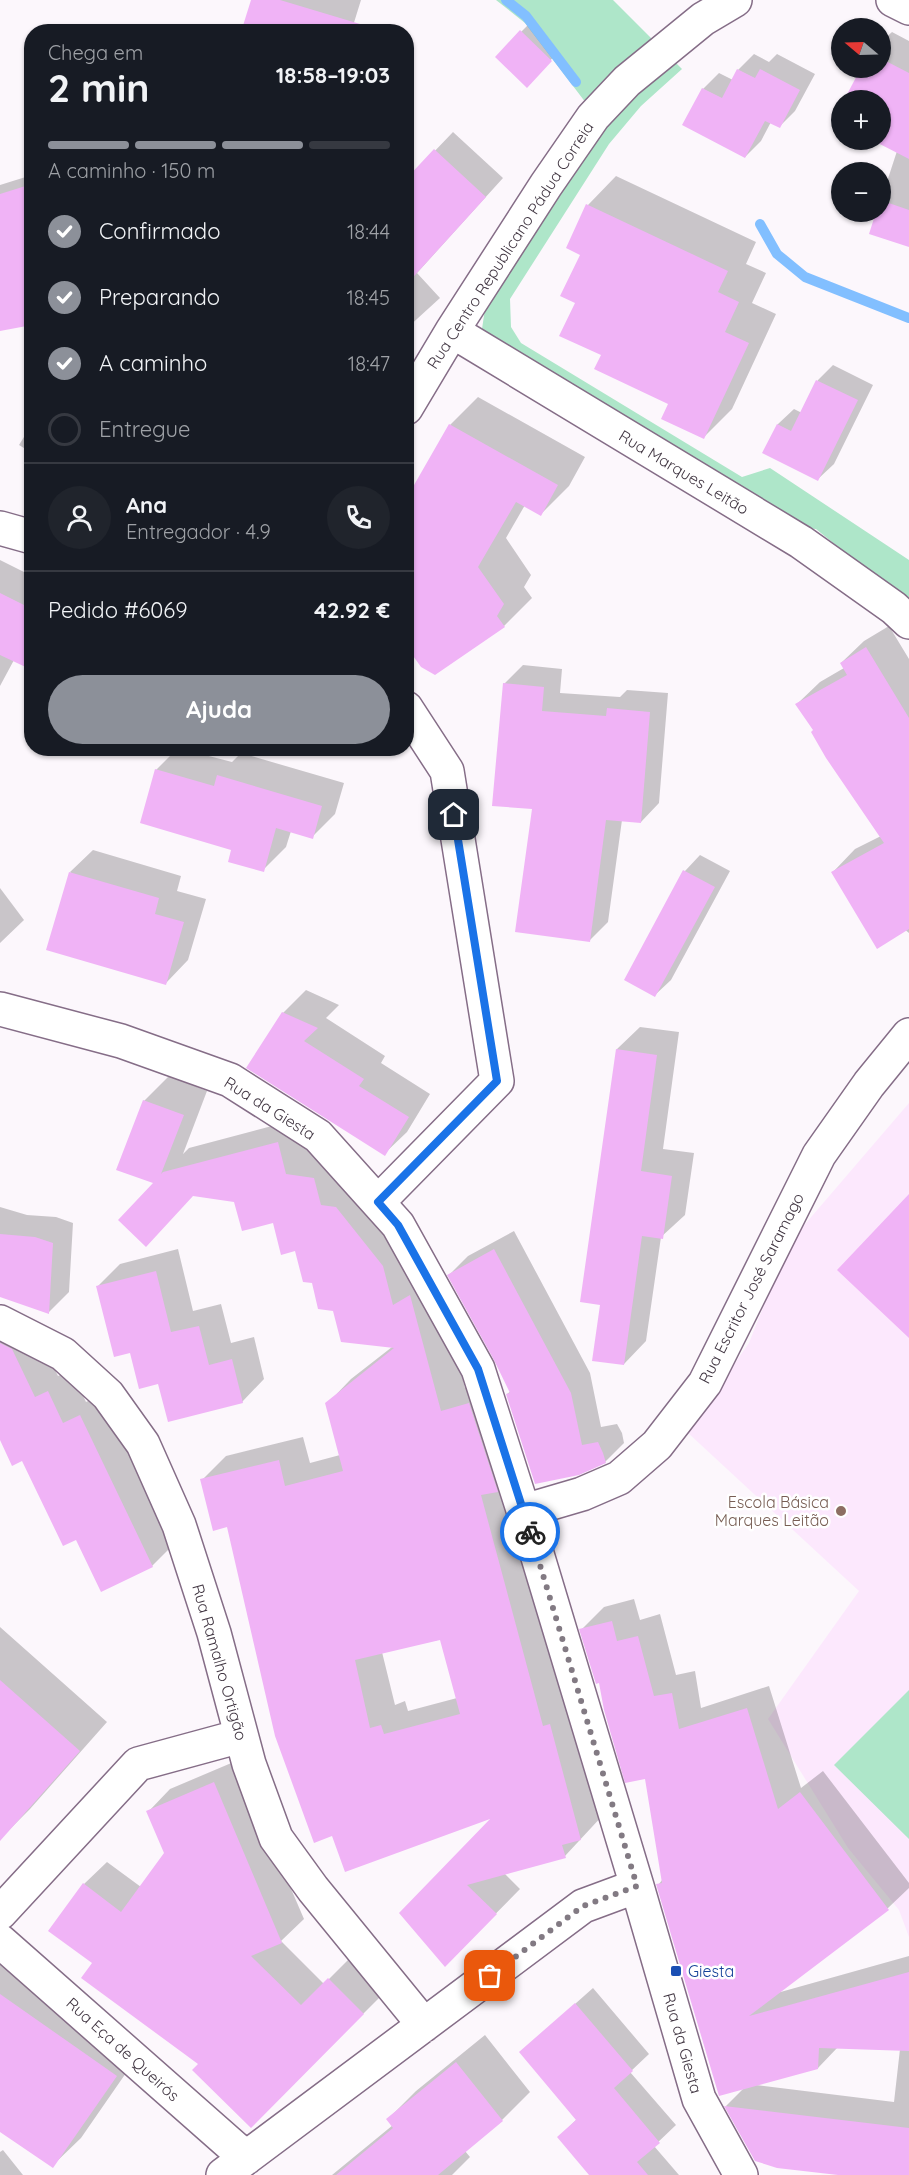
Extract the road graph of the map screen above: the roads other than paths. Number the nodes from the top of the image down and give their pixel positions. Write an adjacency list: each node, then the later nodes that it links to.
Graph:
1 (735, 0): 4 (street, Rua Centro Republicano Pádua Correia)
2 (893, 0): 3 (street)
3 (909, 8)
4 (452, 331): 5 (street, Rua Centro Republicano Pádua Correia); 8 (street, Rua Marques Leitão)
5 (414, 395)
6 (0, 528): 7 (street)
7 (24, 535)
8 (909, 622)
9 (414, 720): 12 (street)
10 (0, 1010): 12 (street, Rua da Giesta)
11 (909, 1035): 14 (street, Rua Escritor José Saramago)
12 (378, 1202): 14 (street, Rua da Giesta)
13 (0, 1322): 15 (street, Rua Ramalho Ortigão)
14 (524, 1511): 16 (street, Rua da Giesta)
15 (241, 1736): 17 (street); 19 (street, Rua Ramalho Ortigão)
16 (637, 1886): 19 (street); 21 (street, Rua da Giesta)
17 (0, 1913)
18 (0, 1941): 20 (street, Rua Eça de Queirós)
19 (424, 2025): 20 (street)
20 (234, 2166)
21 (741, 2175)

